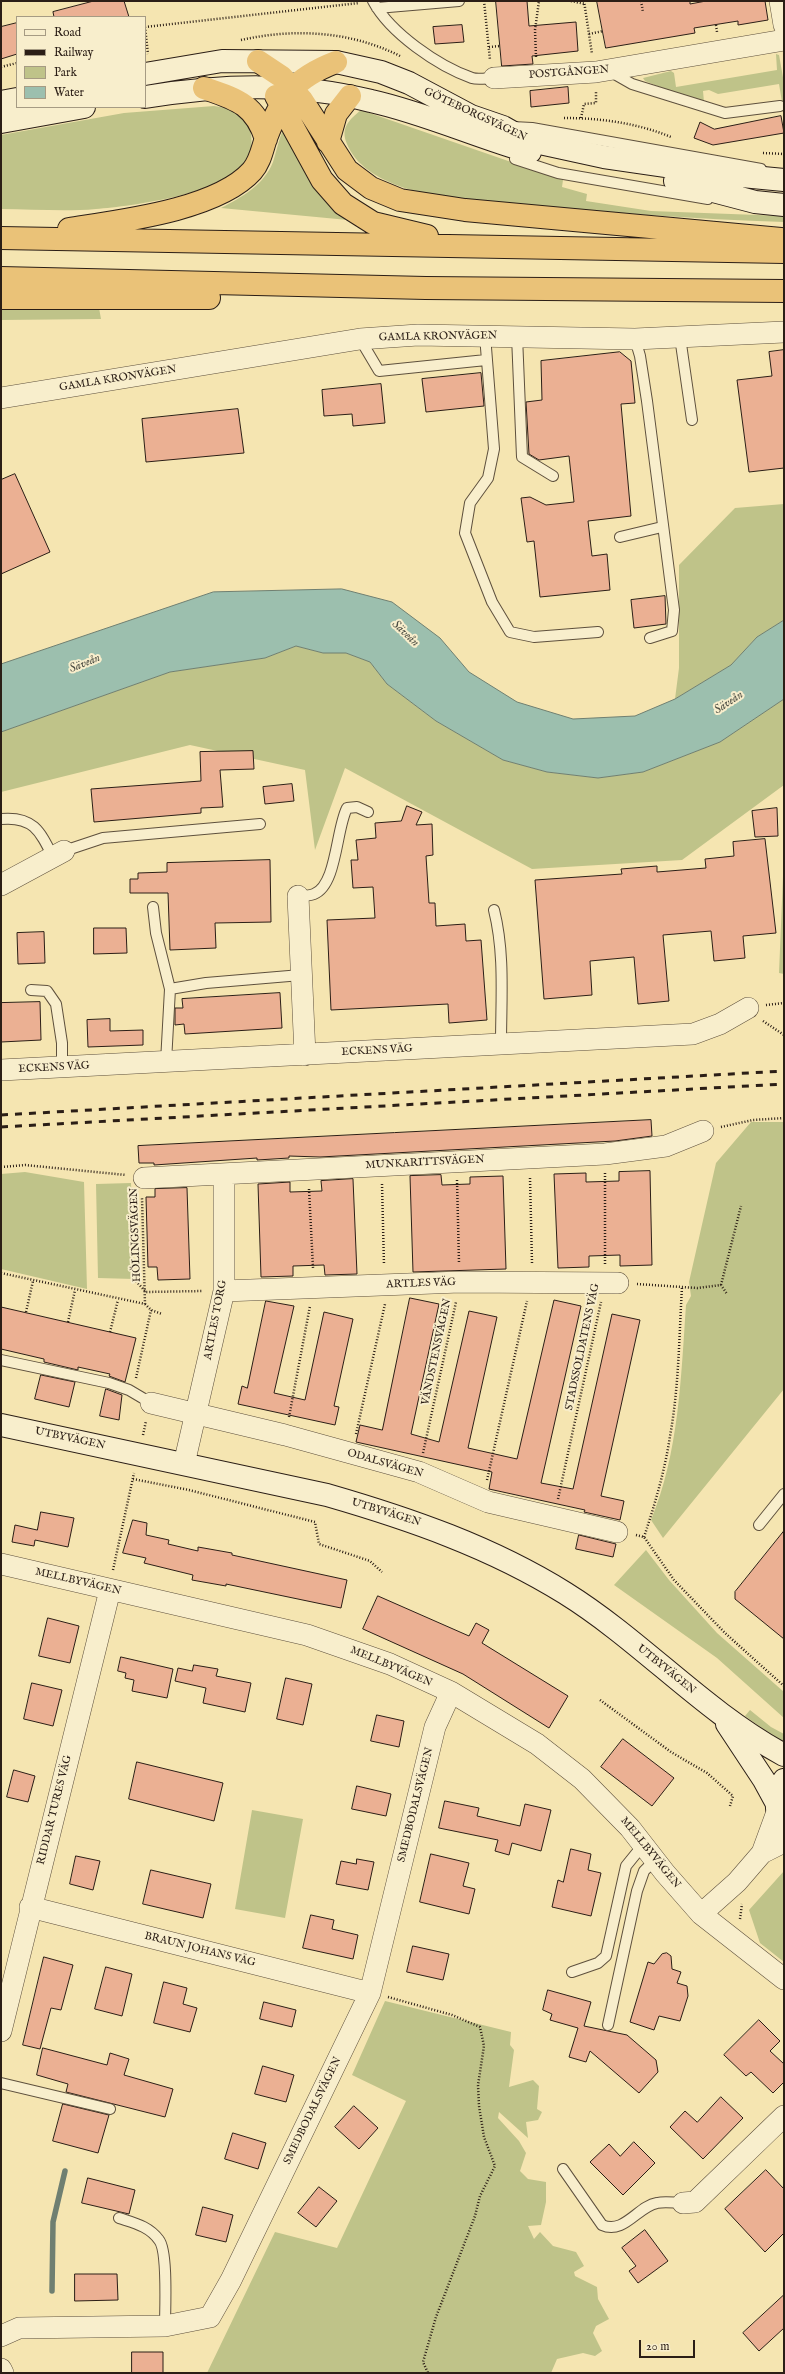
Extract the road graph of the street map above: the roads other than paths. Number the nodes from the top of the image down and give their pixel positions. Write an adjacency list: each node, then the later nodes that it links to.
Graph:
1 (459, 1): 3 (lane)
2 (780, 1): 4 (street)
3 (374, 4): 10 (lane, POSTGÅNGEN)
4 (784, 25)
5 (784, 40): 9 (street, POSTGÅNGEN)
6 (258, 61): 7 (main road, GÖTEBORGSVÄGEN); 8 (main road, GÖTEBORGSVÄGEN); 12 (highway)
7 (336, 62): 12 (highway); 20 (main road, GÖTEBORGSVÄGEN)
8 (147, 67)
9 (602, 71): 10 (street, POSTGÅNGEN); 17 (lane)
10 (494, 78)
11 (204, 88): 12 (main road, GÖTEBORGSVÄGEN); 14 (main road, GÖTEBORGSVÄGEN); 21 (highway)
12 (281, 94): 13 (main road, GÖTEBORGSVÄGEN); 21 (highway); 22 (highway); 28 (highway)
13 (350, 96): 22 (highway); 25 (main road, GÖTEBORGSVÄGEN)
14 (146, 97)
15 (16, 99): 16 (main road)
16 (1, 102)
17 (780, 106)
18 (78, 108): 19 (main road)
19 (1, 122)
20 (504, 127): 23 (lane); 24 (main road, GÖTEBORGSVÄGEN)
21 (266, 138): 26 (highway)
22 (328, 142): 27 (highway)
23 (784, 175)
24 (784, 180)
25 (784, 205)
26 (4, 238): 28 (highway)
27 (784, 240)
28 (556, 248): 29 (highway)
29 (784, 252)
30 (1, 278): 31 (highway)
31 (688, 289): 32 (highway); 33 (highway)
32 (784, 291)
33 (1, 298)
34 (784, 332): 37 (street, GAMLA KRONVÄGEN)
35 (484, 335): 36 (street, GAMLA KRONVÄGEN); 38 (street, GAMLA KRONVÄGEN); 40 (lane)
36 (517, 336): 39 (street, GAMLA KRONVÄGEN); 43 (lane)
37 (680, 337): 39 (street, GAMLA KRONVÄGEN); 42 (lane)
38 (360, 339): 40 (lane); 41 (street, GAMLA KRONVÄGEN)
39 (635, 339): 44 (lane)
40 (486, 360): 46 (lane)
41 (1, 398)
42 (692, 420)
43 (553, 476)
44 (662, 527): 45 (lane); 47 (lane)
45 (620, 537)
46 (598, 632)
47 (650, 638)
48 (368, 812): 53 (lane)
49 (1, 819): 51 (lane)
50 (260, 824): 51 (lane)
51 (59, 854): 52 (street)
52 (1, 885)
53 (298, 896): 56 (street)
54 (153, 907): 57 (lane)
55 (494, 910): 60 (lane)
56 (301, 975): 57 (lane); 61 (street)
57 (170, 989): 62 (lane)
58 (31, 990): 63 (lane)
59 (748, 1008): 60 (street, ECKENS VÄG)
60 (500, 1044): 61 (street, ECKENS VÄG)
61 (305, 1055): 62 (street, ECKENS VÄG)
62 (166, 1062): 63 (street, ECKENS VÄG)
63 (62, 1067): 64 (street, ECKENS VÄG)
64 (1, 1070)
65 (703, 1132): 66 (street, MUNKARITTSVÄGEN)
66 (224, 1174): 67 (street, MUNKARITTSVÄGEN); 69 (street, ARTLES TORG)
67 (144, 1178)
68 (612, 1283): 69 (street, ARTLES VÄG)
69 (224, 1291): 72 (street, ARTLES TORG)
70 (1, 1360): 71 (lane)
71 (151, 1403): 72 (street, ODALSVÄGEN)
72 (196, 1414): 74 (street, ARTLES TORG); 77 (street, ODALSVÄGEN)
73 (1, 1425): 74 (main road, UTBYVÄGEN)
74 (184, 1464): 81 (main road, UTBYVÄGEN)
75 (784, 1494): 76 (lane)
76 (759, 1525)
77 (617, 1532)
78 (1, 1564): 79 (street, MELLBYVÄGEN)
79 (110, 1590): 80 (street, MELLBYVÄGEN); 88 (street, RIDDAR TURES VÄG)
80 (450, 1692): 86 (street, MELLBYVÄGEN); 92 (street, SMEDBODALSVÄGEN)
81 (721, 1715): 82 (main road, UTBYVÄGEN); 84 (main road, UTBYVÄGEN)
82 (784, 1754)
83 (784, 1780): 84 (main road)
84 (779, 1812): 87 (street)
85 (784, 1842): 87 (street)
86 (649, 1852): 89 (street, MELLBYVÄGEN); 90 (lane); 93 (lane)
87 (762, 1853): 89 (street)
88 (30, 1907): 92 (street, BRAUN JOHANS VÄG); 94 (street, RIDDAR TURES VÄG)
89 (701, 1914): 91 (street, MELLBYVÄGEN)
90 (572, 1972)
91 (784, 1979)
92 (370, 1993): 101 (street, SMEDBODALSVÄGEN)
93 (608, 2026)
94 (1, 2031)
95 (1, 2083): 96 (lane)
96 (110, 2109)
97 (784, 2116): 99 (street)
98 (563, 2169): 99 (lane)
99 (683, 2203)
100 (119, 2218): 101 (lane)
101 (165, 2326): 102 (street, SMEDBODALSVÄGEN)
102 (1, 2336)
103 (1, 2369): 104 (street)
104 (3, 2373)

